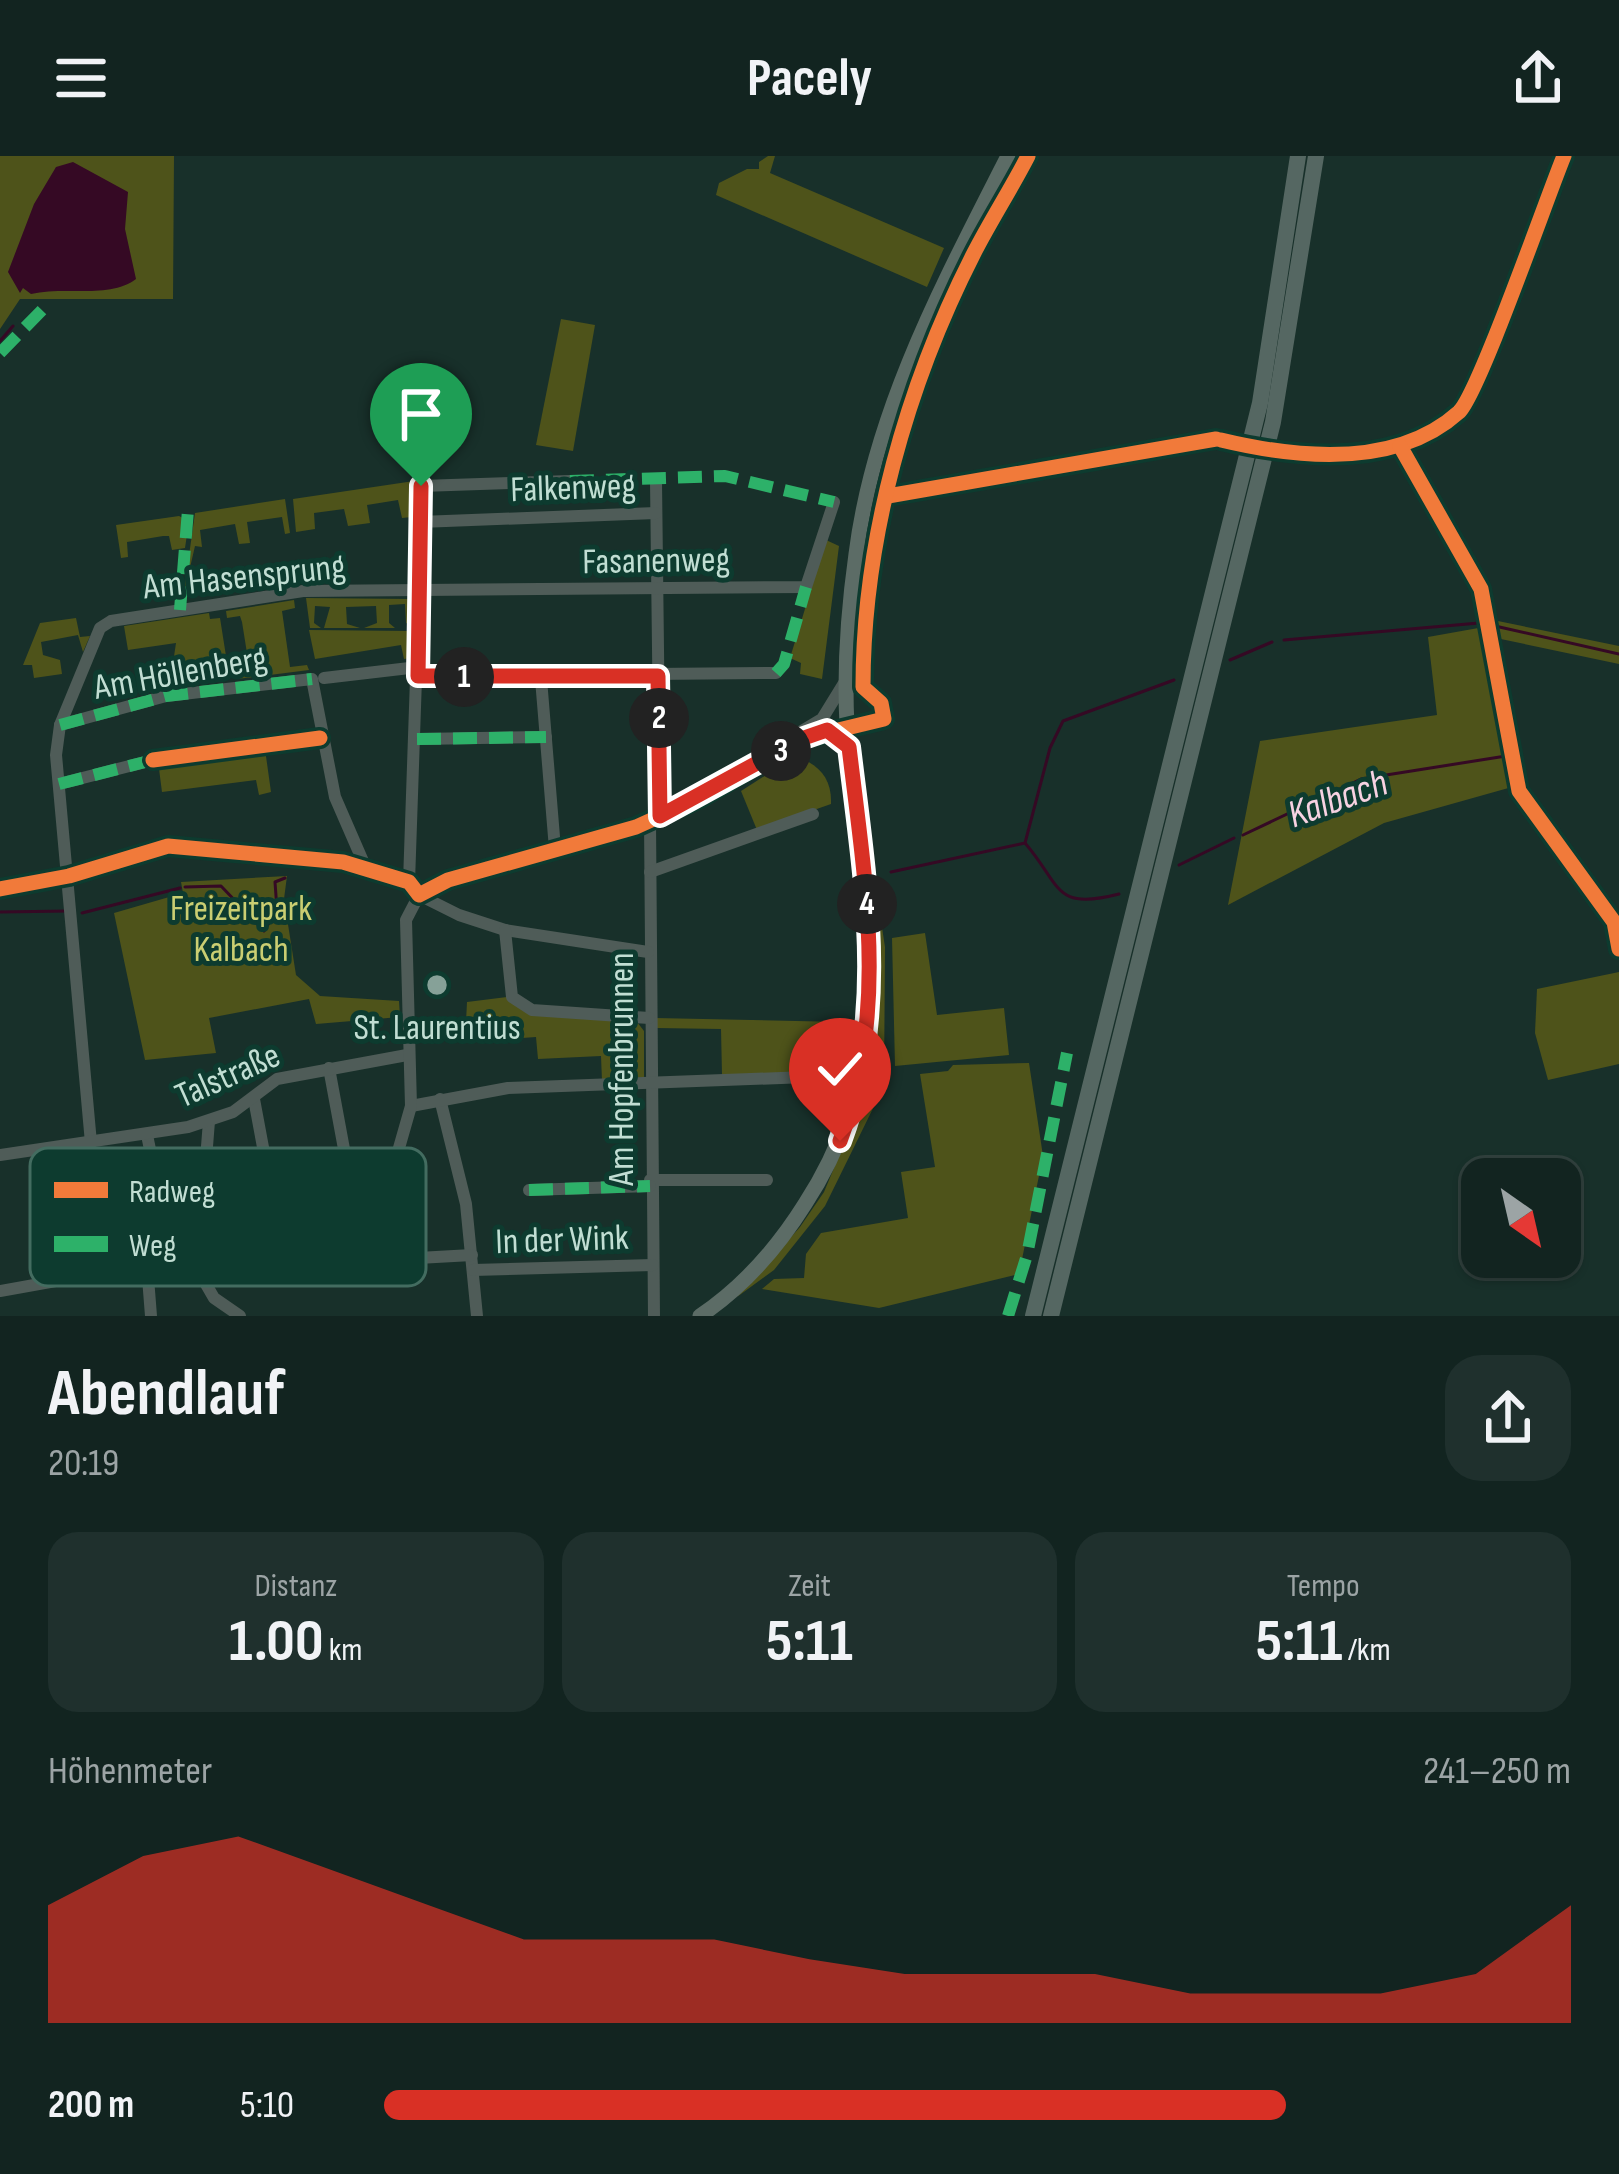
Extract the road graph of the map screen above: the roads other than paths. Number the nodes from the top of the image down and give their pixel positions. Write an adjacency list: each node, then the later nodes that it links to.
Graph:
1 (1009, 156): 16 (main road)
2 (1298, 156): 70 (highway)
3 (1316, 156): 71 (highway)
4 (656, 481): 7 (street, Am Hopfenbrunnen)
5 (570, 482): 8 (street)
6 (834, 502): 9 (street, Fasanenweg)
7 (656, 513): 8 (street, Falkenweg); 9 (street, Am Hopfenbrunnen)
8 (420, 522): 10 (street)
9 (657, 589): 10 (street, Fasanenweg); 13 (street, Am Hopfenbrunnen)
10 (418, 592): 11 (street); 17 (street, Am Hasensprung)
11 (418, 672): 14 (street, Am Höllenberg); 15 (street, Am Höllenberg); 21 (street)
12 (776, 673): 13 (street, Am Höllenberg)
13 (658, 676): 15 (street, Am Höllenberg); 26 (street, Am Hopfenbrunnen)
14 (318, 679): 17 (street, Am Höllenberg); 28 (street)
15 (541, 679): 20 (street)
16 (846, 680): 18 (street); 19 (main road)
17 (60, 725): 24 (street, Am Hasensprung)
18 (824, 725): 19 (street); 22 (street); 26 (street)
19 (847, 725): 22 (main road)
20 (546, 737): 21 (street); 27 (street)
21 (417, 739): 31 (street)
22 (849, 747): 69 (main road)
23 (153, 760): 24 (street)
24 (58, 784): 30 (street, Am Hasensprung)
25 (813, 814): 29 (street)
26 (655, 818): 27 (street); 29 (street, Am Hopfenbrunnen)
27 (555, 849): 33 (street)
28 (365, 866): 30 (street); 31 (street)
29 (650, 872): 35 (street, Am Hopfenbrunnen)
30 (70, 876): 32 (street); 46 (street, Am Hasensprung)
31 (410, 882): 33 (street)
32 (10, 887)
33 (419, 895): 34 (street); 37 (street)
34 (505, 931): 35 (street); 36 (street)
35 (648, 952): 36 (street, Am Hopfenbrunnen)
36 (649, 1018): 40 (street, Am Hopfenbrunnen)
37 (407, 1054): 38 (street, Talstraße); 43 (street)
38 (329, 1068): 42 (street, Talstraße); 51 (street)
39 (807, 1077): 40 (street)
40 (649, 1087): 41 (street); 56 (street, Am Hopfenbrunnen)
41 (440, 1099): 43 (street); 59 (street)
42 (254, 1100): 44 (street, Talstraße); 50 (street)
43 (411, 1106): 52 (street)
44 (209, 1121): 45 (street, Talstraße); 49 (street)
45 (147, 1135): 46 (street, Talstraße); 48 (street)
46 (91, 1143): 47 (street, Talstraße)
47 (53, 1148)
48 (150, 1148)
49 (205, 1148)
50 (263, 1148)
51 (344, 1148)
52 (398, 1148)
53 (30, 1151): 54 (street, Talstraße)
54 (0, 1155)
55 (767, 1180): 56 (street)
56 (650, 1183): 57 (street); 60 (street, Am Hopfenbrunnen)
57 (530, 1190)
58 (426, 1259): 59 (street, In der Wink)
59 (472, 1263): 60 (street, In der Wink); 67 (street)
60 (653, 1265): 68 (street, Am Hopfenbrunnen)
61 (30, 1285): 64 (street)
62 (149, 1286): 65 (street)
63 (207, 1286): 66 (street)
64 (0, 1291)
65 (151, 1316)
66 (240, 1316)
67 (477, 1316)
68 (654, 1316)
69 (700, 1316)
70 (1033, 1316)
71 (1051, 1316)

